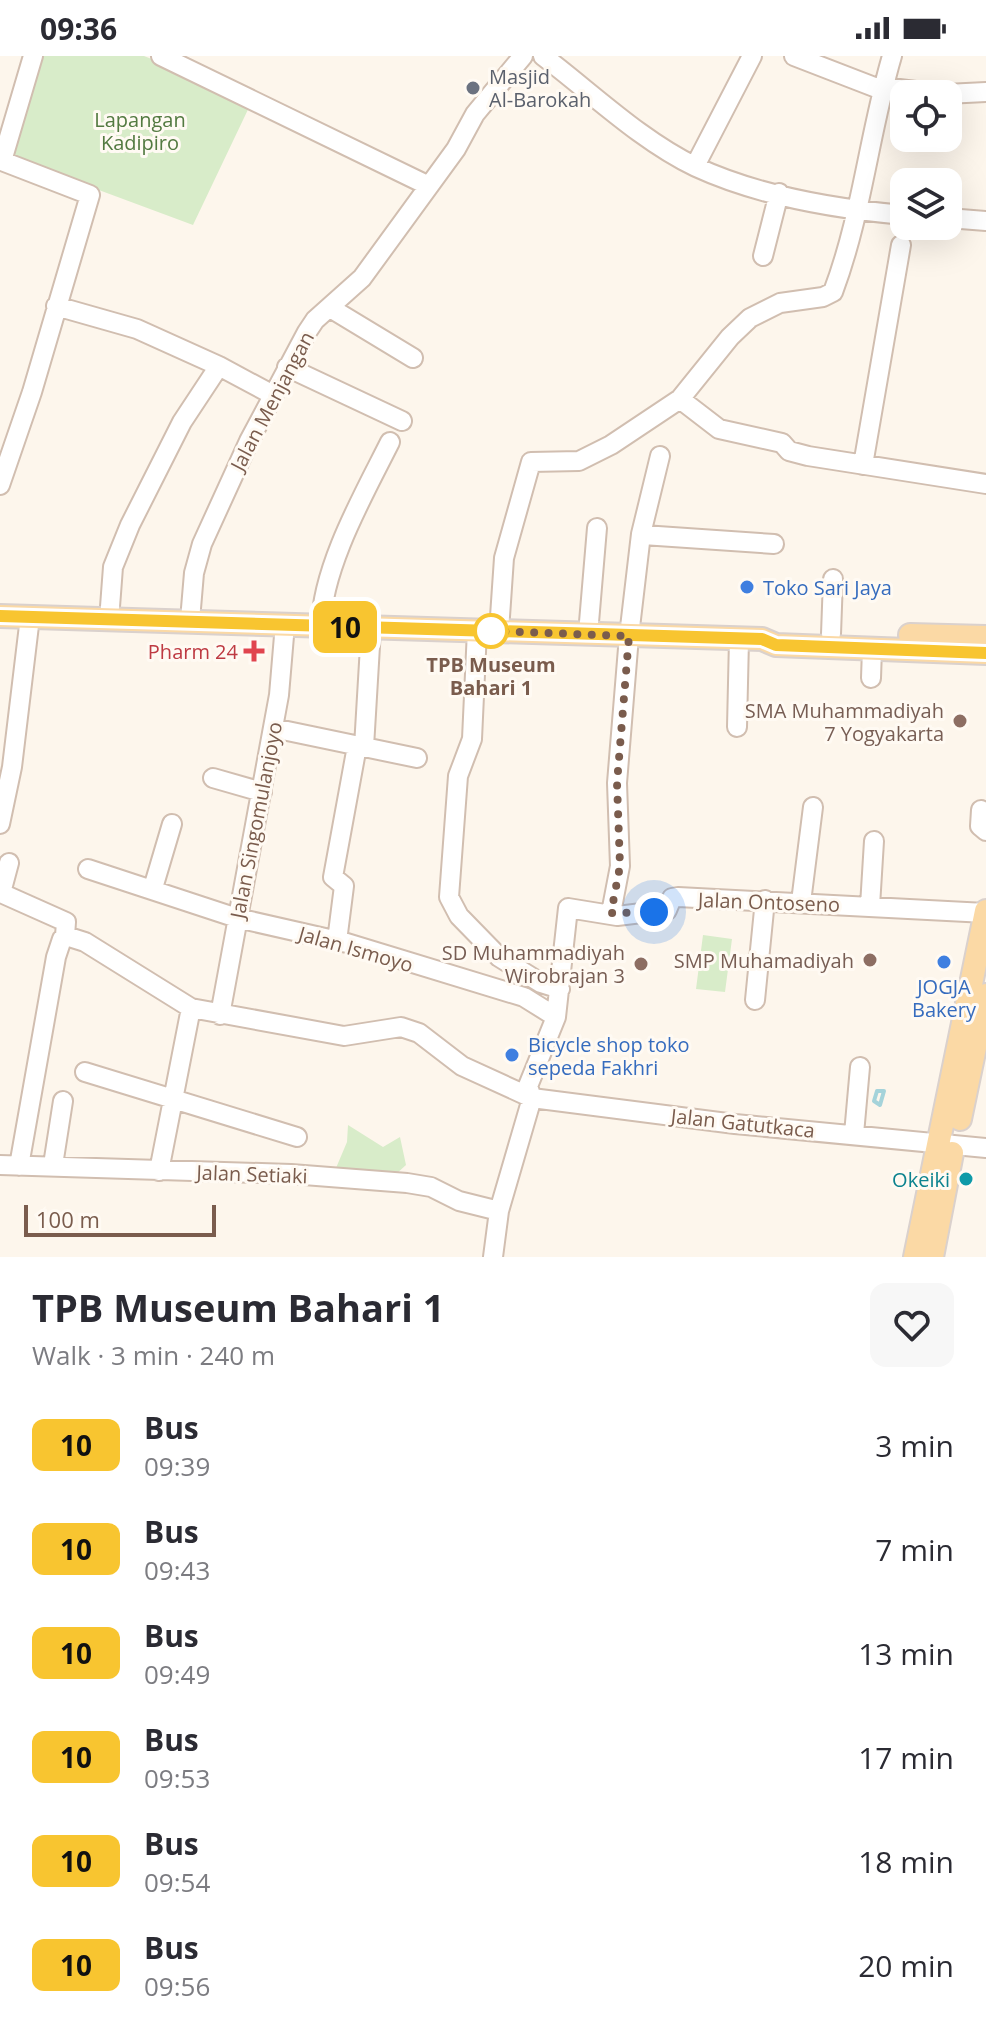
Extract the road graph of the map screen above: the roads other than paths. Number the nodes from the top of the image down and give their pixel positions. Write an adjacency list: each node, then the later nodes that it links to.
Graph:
1 (33, 56): 21 (street)
2 (161, 56): 13 (street)
3 (523, 56): 13 (street, Jalan Menjangan)
4 (543, 56): 12 (street)
5 (752, 56): 12 (street)
6 (794, 56): 8 (street)
7 (892, 56): 8 (street)
8 (882, 88): 9 (street); 15 (street)
9 (890, 89)
10 (986, 92): 11 (street)
11 (962, 93)
12 (695, 166): 14 (street)
13 (429, 186): 22 (street, Jalan Menjangan)
14 (779, 193): 15 (street); 20 (street)
15 (859, 212): 16 (street); 27 (street)
16 (890, 214)
17 (962, 219): 18 (street)
18 (986, 221)
19 (901, 245): 31 (street)
20 (763, 256)
21 (56, 306): 24 (street); 33 (street)
22 (332, 309): 23 (street); 25 (street, Jalan Menjangan)
23 (413, 358)
24 (219, 366): 26 (street); 40 (street)
25 (287, 367): 26 (street, Jalan Menjangan); 28 (street)
26 (273, 395): 41 (street, Jalan Menjangan)
27 (680, 399): 31 (street); 45 (street)
28 (402, 421)
29 (390, 442): 43 (street)
30 (660, 456): 35 (street)
31 (863, 465): 32 (street)
32 (986, 484)
33 (0, 485)
34 (597, 528): 46 (street)
35 (643, 535): 36 (street); 48 (street)
36 (774, 544)
37 (833, 579): 47 (street)
38 (0, 616): 39 (main road)
39 (30, 617): 40 (main road); 63 (street)
40 (109, 620): 41 (main road)
41 (190, 620): 42 (main road)
42 (285, 624): 43 (main road); 56 (street, Jalan Singomulanjoyo)
43 (321, 626): 44 (main road)
44 (371, 629): 45 (main road); 57 (street)
45 (488, 630): 46 (main road); 79 (street)
46 (588, 634): 48 (main road)
47 (831, 634): 49 (main road); 51 (main road)
48 (629, 636): 50 (main road); 74 (street)
49 (986, 637)
50 (739, 639): 51 (main road); 55 (street)
51 (762, 639): 52 (main road)
52 (872, 649): 53 (main road); 54 (street)
53 (986, 653)
54 (871, 678)
55 (737, 727)
56 (273, 728): 57 (street); 60 (street, Jalan Singomulanjoyo)
57 (360, 747): 58 (street); 78 (street)
58 (417, 758)
59 (213, 778): 60 (street)
60 (262, 792): 76 (street, Jalan Singomulanjoyo)
61 (813, 807): 72 (street)
62 (981, 810): 65 (street)
63 (0, 824)
64 (172, 824): 69 (street)
65 (986, 831)
66 (874, 841): 73 (street)
67 (9, 862): 70 (street)
68 (88, 869): 69 (street, Jalan Ismoyo)
69 (153, 888): 76 (street, Jalan Ismoyo)
70 (0, 894): 77 (street, Jalan Gatutkaca)
71 (765, 900): 72 (street, Jalan Ontoseno); 74 (street, Jalan Ontoseno); 81 (street)
72 (801, 902): 73 (street, Jalan Ontoseno)
73 (870, 906): 75 (street, Jalan Ontoseno)
74 (611, 913): 79 (street, Jalan Ontoseno)
75 (986, 913): 92 (main road)
76 (237, 918): 78 (street, Jalan Ismoyo); 83 (street, Jalan Singomulanjoyo)
77 (67, 927): 82 (street, Jalan Gatutkaca); 94 (street)
78 (337, 941): 84 (street, Jalan Ismoyo)
79 (560, 989): 84 (street, Jalan Ontoseno)
80 (986, 995): 92 (main road)
81 (755, 1000)
82 (191, 1008): 83 (street, Jalan Gatutkaca); 87 (street)
83 (220, 1015): 88 (street, Jalan Gatutkaca)
84 (556, 1017): 88 (street, Jalan Ontoseno)
85 (860, 1067): 90 (street)
86 (85, 1072): 87 (street)
87 (171, 1098): 91 (street); 96 (street)
88 (532, 1098): 90 (street, Jalan Gatutkaca); 97 (street, Jalan Ontoseno)
89 (63, 1101): 95 (street)
90 (854, 1134): 92 (street, Jalan Gatutkaca)
91 (297, 1137)
92 (947, 1143): 93 (street, Jalan Gatutkaca); 99 (main road); 100 (main road)
93 (986, 1148)
94 (10, 1165): 95 (street, Jalan Setiaki)
95 (53, 1165): 96 (street, Jalan Setiaki)
96 (159, 1171): 97 (street, Jalan Setiaki)
97 (499, 1211): 98 (street, Jalan Ontoseno)
98 (493, 1257)
99 (915, 1257)
100 (932, 1257)

